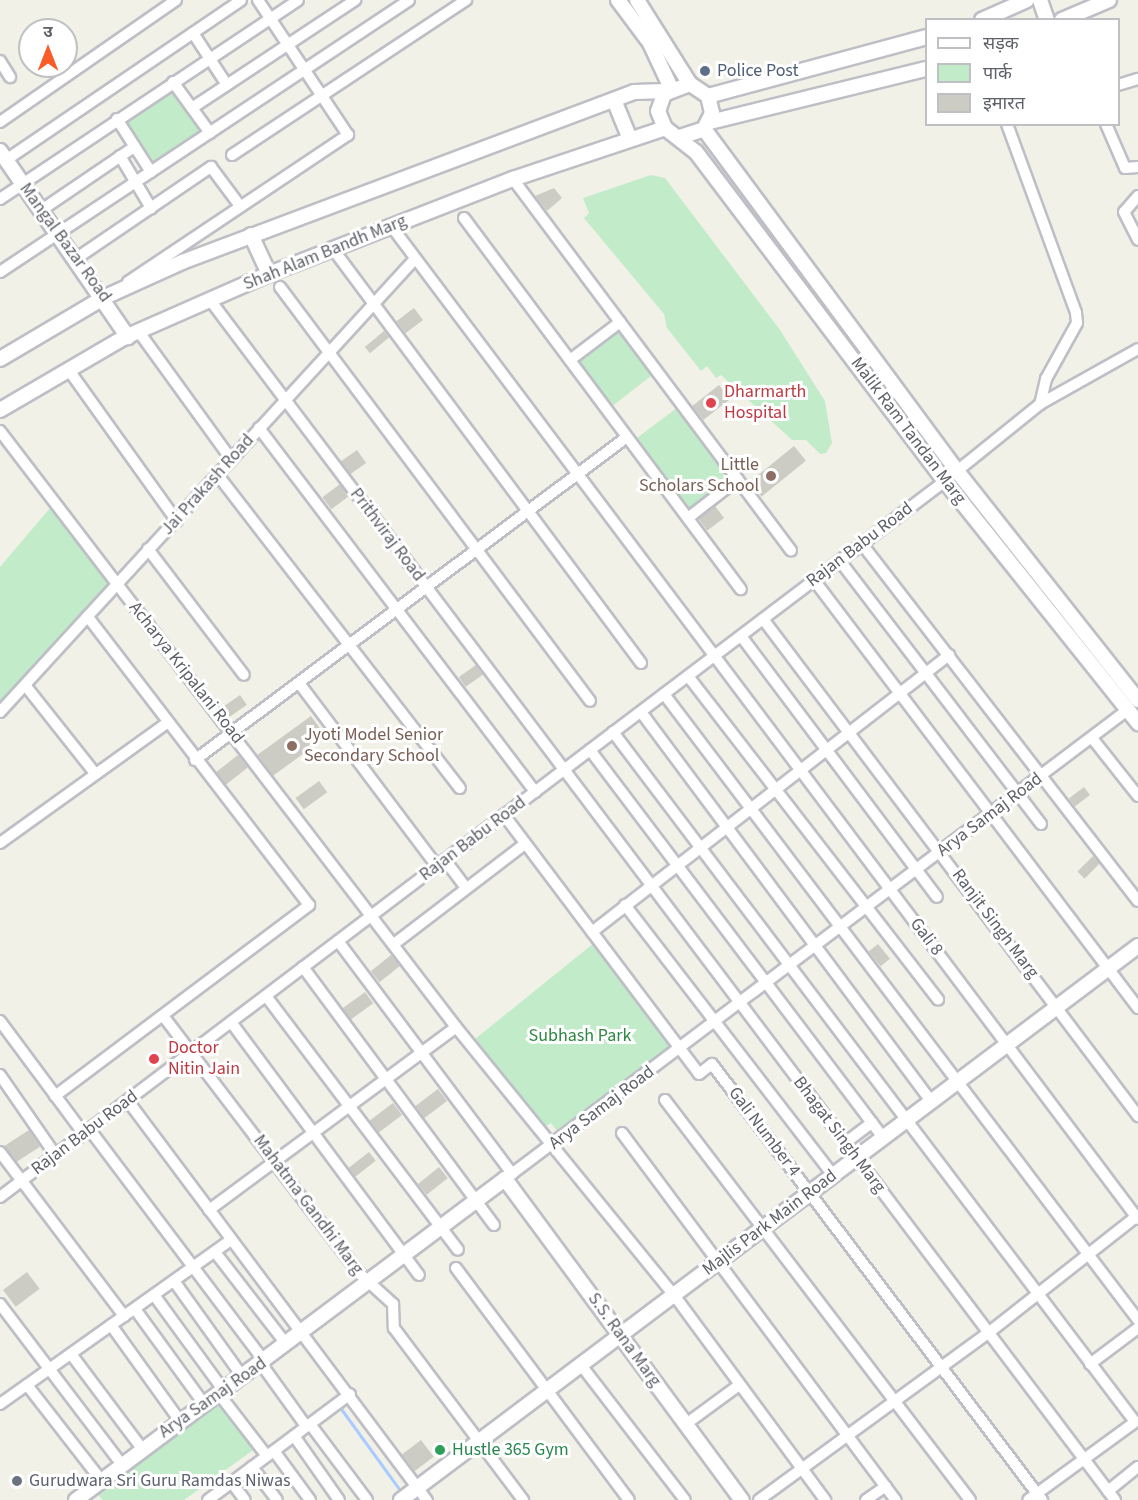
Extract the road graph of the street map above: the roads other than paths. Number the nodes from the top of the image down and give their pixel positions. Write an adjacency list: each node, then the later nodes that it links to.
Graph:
1 (176, 0): 37 (street)
2 (241, 0): 18 (street)
3 (258, 0): 14 (street)
4 (298, 0): 14 (street)
5 (355, 0): 20 (street)
6 (409, 0): 13 (street)
7 (466, 0): 32 (street)
8 (618, 0): 31 (street)
9 (636, 0): 28 (street)
10 (1027, 0): 15 (street)
11 (1040, 0): 16 (street)
12 (1109, 0): 17 (street)
13 (395, 4): 23 (street)
14 (270, 18): 20 (street); 21 (street)
15 (986, 18)
16 (1046, 18)
17 (1067, 18)
18 (193, 33): 21 (street); 46 (street)
19 (925, 38): 33 (street)
20 (288, 44): 23 (street); 29 (street)
21 (210, 58): 27 (street); 29 (street)
22 (0, 61): 25 (street)
23 (305, 70): 32 (street); 42 (street)
24 (925, 70): 38 (street)
25 (10, 77)
26 (1138, 79): 30 (street)
27 (173, 82): 35 (street); 36 (street)
28 (690, 84): 31 (street); 33 (street)
29 (227, 85): 35 (street)
30 (1120, 85)
31 (669, 89): 34 (street); 41 (street)
32 (322, 95): 47 (street); 56 (street)
33 (708, 96): 38 (street)
34 (614, 100): 44 (street); 61 (street)
35 (192, 108): 42 (street)
36 (117, 119): 45 (street); 52 (street)
37 (0, 122)
38 (707, 125): 43 (street); 89 (street, Malik Ram Tandan Marg)
39 (1008, 126): 83 (street)
40 (1107, 126): 49 (street)
41 (665, 128): 43 (street); 44 (street, Shah Alam Bandh Marg)
42 (210, 133): 50 (street)
43 (680, 137): 93 (street, Malik Ram Tandan Marg)
44 (630, 139): 51 (street, Shah Alam Bandh Marg)
45 (134, 147): 48 (street); 50 (street)
46 (2, 155): 52 (street, Mangal Bazar Road)
47 (232, 155)
48 (120, 156): 53 (street); 58 (street)
49 (1138, 167)
50 (151, 172): 53 (street)
51 (513, 179): 60 (street, Shah Alam Bandh Marg); 75 (street)
52 (22, 183): 55 (street); 58 (street, Mangal Bazar Road)
53 (136, 183): 57 (street); 62 (street)
54 (1138, 196): 63 (street)
55 (0, 199)
56 (240, 206): 57 (street); 64 (street)
57 (151, 208): 67 (street)
58 (40, 211): 62 (street, Mangal Bazar Road)
59 (464, 218): 80 (street)
60 (392, 227): 65 (street, Shah Alam Bandh Marg); 66 (street, Gali 8)
61 (251, 235): 68 (street); 70 (street)
62 (58, 236): 67 (street, Mangal Bazar Road); 69 (street)
63 (1138, 240)
64 (186, 243): 68 (street); 72 (street)
65 (333, 249): 70 (street, Shah Alam Bandh Marg); 74 (street)
66 (415, 259): 74 (street, Jai Prakash Road); 91 (street, Gali 8)
67 (74, 260): 72 (street, Mangal Bazar Road)
68 (187, 260): 72 (street)
69 (0, 272)
70 (268, 274): 73 (street, Shah Alam Bandh Marg)
71 (280, 287): 78 (street)
72 (105, 297): 76 (street, Mangal Bazar Road); 79 (street)
73 (210, 300): 76 (street, Shah Alam Bandh Marg); 82 (street, Prithviraj Road)
74 (372, 303): 78 (street, Jai Prakash Road); 94 (street)
75 (621, 322): 80 (street); 92 (street)
76 (133, 334): 81 (street, Shah Alam Bandh Marg); 88 (street)
77 (1138, 349): 83 (street)
78 (326, 351): 82 (street, Jai Prakash Road); 100 (street)
79 (0, 359)
80 (570, 360): 87 (street)
81 (68, 369): 84 (street, Shah Alam Bandh Marg); 96 (street)
82 (285, 400): 85 (street, Jai Prakash Road); 104 (street, Prithviraj Road)
83 (1040, 404): 89 (street)
84 (0, 410)
85 (259, 428): 88 (street, Jai Prakash Road); 106 (street)
86 (0, 431): 103 (street, Acharya Kripalani Road)
87 (627, 436): 91 (street); 95 (street)
88 (231, 459): 90 (street, Jai Prakash Road)
89 (957, 471): 93 (street); 121 (street, Malik Ram Tandan Marg)
90 (217, 474): 96 (street, Jai Prakash Road); 110 (street)
91 (578, 474): 94 (street); 111 (street, Gali 8)
92 (738, 479): 95 (street); 99 (street)
93 (945, 481): 97 (street, Rajan Babu Road); 123 (street, Malik Ram Tandan Marg)
94 (527, 512): 100 (street); 113 (street)
95 (688, 518): 105 (street)
96 (177, 521): 98 (street, Jai Prakash Road)
97 (862, 544): 101 (street, Rajan Babu Road); 112 (street)
98 (148, 549): 103 (street, Jai Prakash Road); 115 (street)
99 (791, 550)
100 (476, 551): 104 (street); 122 (street)
101 (840, 561): 102 (street, Rajan Babu Road); 114 (street)
102 (814, 580): 108 (street, Rajan Babu Road); 120 (street)
103 (117, 583): 107 (street, Jai Prakash Road); 128 (street, Acharya Kripalani Road)
104 (426, 587): 106 (street); 135 (street, Prithviraj Road)
105 (741, 588)
106 (396, 610): 110 (street); 141 (street)
107 (87, 616): 118 (street, Jai Prakash Road); 126 (street)
108 (763, 619): 109 (street, Rajan Babu Road); 130 (street, Ranjit Singh Marg)
109 (741, 636): 111 (street, Rajan Babu Road); 133 (street)
110 (348, 647): 117 (street); 139 (street)
111 (714, 656): 116 (street, Rajan Babu Road); 137 (street, Gali 8)
112 (949, 656): 114 (street); 138 (street)
113 (641, 663)
114 (926, 674): 120 (street); 142 (street)
115 (244, 675)
116 (688, 676): 119 (street, Rajan Babu Road); 140 (street)
117 (299, 683): 128 (street); 153 (street)
118 (25, 685): 124 (street, Jai Prakash Road); 136 (street)
119 (664, 694): 125 (street, Rajan Babu Road); 144 (street)
120 (901, 694): 130 (street); 145 (street)
121 (1138, 700): 123 (street)
122 (590, 701)
123 (1126, 711): 127 (street, Malik Ram Tandan Marg); 131 (street, Arya Samaj Road)
124 (0, 712)
125 (641, 712): 129 (street, Rajan Babu Road); 148 (street)
126 (167, 723): 134 (street); 136 (street)
127 (1138, 723)
128 (231, 732): 134 (street); 163 (street, Acharya Kripalani Road)
129 (613, 732): 132 (street, Rajan Babu Road); 151 (street)
130 (850, 733): 133 (street); 152 (street, Ranjit Singh Marg)
131 (1092, 738): 138 (street, Arya Samaj Road); 143 (street)
132 (590, 750): 135 (street, Rajan Babu Road); 154 (street)
133 (828, 751): 137 (street); 155 (street)
134 (195, 760): 179 (street)
135 (564, 770): 141 (street, Rajan Babu Road); 157 (street, Bhagat Singh Marg)
136 (94, 772): 149 (street)
137 (801, 773): 140 (street); 158 (street, Gali 8)
138 (1042, 774): 142 (street, Arya Samaj Road); 160 (street)
139 (460, 788)
140 (778, 791): 144 (street); 162 (street)
141 (535, 792): 146 (street, Rajan Babu Road)
142 (1016, 794): 145 (street, Arya Samaj Road); 147 (street)
143 (1138, 796)
144 (753, 810): 148 (street); 164 (street)
145 (992, 813): 152 (street, Arya Samaj Road); 172 (street)
146 (504, 815): 150 (street, Gali Number 4); 153 (street, Rajan Babu Road)
147 (1041, 824)
148 (728, 829): 151 (street); 168 (street)
149 (0, 843)
150 (525, 844): 165 (street, Gali Number 4); 167 (street)
151 (701, 849): 154 (street); 170 (street)
152 (941, 852): 155 (street, Arya Samaj Road); 177 (street, Ranjit Singh Marg)
153 (441, 863): 156 (street); 163 (street, Rajan Babu Road)
154 (678, 867): 157 (street); 173 (street)
155 (917, 870): 158 (street, Arya Samaj Road); 159 (street)
156 (464, 885)
157 (652, 886): 161 (street); 176 (street, Bhagat Singh Marg)
158 (891, 890): 162 (street, Arya Samaj Road); 184 (street, Gali 8)
159 (937, 897)
160 (1138, 901)
161 (625, 905): 165 (street); 182 (street)
162 (867, 907): 164 (street, Arya Samaj Road); 175 (street)
163 (372, 915): 166 (street, Rajan Babu Road); 167 (street, Acharya Kripalani Road)
164 (841, 926): 168 (street, Arya Samaj Road); 190 (street)
165 (592, 932): 185 (street, Gali Number 4)
166 (338, 941): 171 (street, Rajan Babu Road); 187 (street)
167 (394, 944): 183 (street, Acharya Kripalani Road)
168 (814, 946): 170 (street, Arya Samaj Road); 194 (street)
169 (1138, 946): 172 (street, Majlis Park Main Road)
170 (790, 964): 173 (street, Arya Samaj Road); 197 (street)
171 (303, 968): 174 (street, Rajan Babu Road); 189 (street)
172 (1108, 968): 177 (street, Majlis Park Main Road); 178 (street)
173 (765, 983): 176 (street, Arya Samaj Road); 198 (street)
174 (266, 996): 181 (street, Rajan Babu Road); 195 (street)
175 (938, 1000)
176 (741, 1002): 182 (street, Arya Samaj Road); 203 (street, Bhagat Singh Marg)
177 (1057, 1007): 184 (street, Majlis Park Main Road); 196 (street, Ranjit Singh Marg)
178 (1138, 1008)
179 (164, 1017): 186 (street, Mahatma Gandhi Marg); 191 (street)
180 (0, 1022): 191 (street)
181 (231, 1022): 186 (street, Rajan Babu Road); 201 (street)
182 (714, 1022): 185 (street, Arya Samaj Road); 209 (street)
183 (456, 1027): 187 (street); 204 (street, Acharya Kripalani Road)
184 (1008, 1044): 190 (street, Majlis Park Main Road); 216 (street, Gali 8)
185 (681, 1049): 204 (street, Arya Samaj Road); 212 (street, Gali Number 4)
186 (192, 1052): 193 (street, Rajan Babu Road); 208 (street, Mahatma Gandhi Marg)
187 (422, 1052): 189 (street); 210 (street)
188 (0, 1075): 206 (street)
189 (387, 1080): 195 (street); 214 (street)
190 (957, 1083): 194 (street, Majlis Park Main Road); 223 (street)
191 (55, 1095): 199 (street)
192 (666, 1100): 218 (street)
193 (128, 1101): 199 (street, Rajan Babu Road); 215 (street)
194 (932, 1102): 197 (street, Majlis Park Main Road)
195 (349, 1108): 201 (street); 219 (street)
196 (1138, 1116)
197 (907, 1120): 202 (street, Majlis Park Main Road); 233 (street)
198 (872, 1123): 202 (street); 203 (street)
199 (87, 1132): 206 (street, Rajan Babu Road); 226 (street)
200 (622, 1133): 225 (street)
201 (315, 1134): 208 (street); 224 (street)
202 (884, 1138): 207 (street, Majlis Park Main Road)
203 (845, 1143): 207 (street, Bhagat Singh Marg)
204 (550, 1146): 210 (street, Arya Samaj Road); 231 (street, Acharya Kripalani Road)
205 (0, 1152): 211 (street)
206 (56, 1156): 211 (street, Rajan Babu Road)
207 (856, 1158): 209 (street, Majlis Park Main Road); 241 (street, Bhagat Singh Marg)
208 (275, 1162): 215 (street); 230 (street, Mahatma Gandhi Marg)
209 (832, 1175): 212 (street, Majlis Park Main Road)
210 (509, 1177): 214 (street, Arya Samaj Road); 242 (street, S.S. Rana Marg)
211 (21, 1181): 213 (street, Rajan Babu Road); 236 (street)
212 (810, 1192): 218 (street, Majlis Park Main Road); 246 (street, Gali Number 4)
213 (0, 1197)
214 (477, 1203): 217 (street); 219 (street, Arya Samaj Road)
215 (209, 1210): 220 (street)
216 (1137, 1217): 223 (street)
217 (494, 1225)
218 (764, 1227): 225 (street, Majlis Park Main Road); 256 (street)
219 (443, 1228): 221 (street); 224 (street, Arya Samaj Road)
220 (231, 1240): 222 (street); 240 (street)
221 (458, 1250)
222 (215, 1252): 226 (street); 243 (street)
223 (1088, 1253): 233 (street); 237 (street)
224 (406, 1255): 228 (street); 230 (street, Arya Samaj Road)
225 (720, 1260): 231 (street, Majlis Park Main Road); 262 (street)
226 (195, 1266): 229 (street); 245 (street)
227 (456, 1268): 253 (street)
228 (419, 1275)
229 (174, 1281): 232 (street); 250 (street)
230 (368, 1283): 240 (street, Arya Samaj Road); 264 (street, Mahatma Gandhi Marg)
231 (674, 1294): 242 (street, Majlis Park Main Road); 252 (street, Acharya Kripalani Road)
232 (154, 1295): 235 (street); 254 (street)
233 (1038, 1295): 241 (street); 247 (street)
234 (0, 1304): 249 (street)
235 (135, 1309): 236 (street); 258 (street)
236 (124, 1316): 238 (street)
237 (1138, 1320)
238 (111, 1325): 244 (street); 259 (street)
239 (1138, 1328): 247 (street)
240 (305, 1330): 243 (street, Arya Samaj Road); 255 (street)
241 (987, 1334): 246 (street); 267 (street, Bhagat Singh Marg)
242 (620, 1335): 248 (street, Majlis Park Main Road); 260 (street, S.S. Rana Marg)
243 (286, 1344): 245 (street, Arya Samaj Road)
244 (71, 1354): 249 (street); 265 (street)
245 (263, 1364): 250 (street, Arya Samaj Road); 261 (street)
246 (939, 1364): 256 (street); 277 (street, Gali Number 4)
247 (1090, 1364): 267 (street)
248 (580, 1365): 253 (street, Majlis Park Main Road); 289 (street)
249 (50, 1369): 251 (street); 268 (street)
250 (242, 1376): 254 (street, Arya Samaj Road)
251 (27, 1385): 257 (street); 272 (street)
252 (739, 1385): 260 (street); 270 (street, Acharya Kripalani Road)
253 (546, 1391): 264 (street, Majlis Park Main Road); 288 (street)
254 (221, 1392): 258 (street, Arya Samaj Road); 266 (street)
255 (350, 1394): 261 (street); 275 (street)
256 (893, 1398): 262 (street); 295 (street)
257 (0, 1404)
258 (204, 1404): 259 (street, Arya Samaj Road)
259 (180, 1421): 265 (street, Arya Samaj Road)
260 (686, 1424): 290 (street, S.S. Rana Marg)
261 (308, 1425): 263 (street); 284 (street)
262 (847, 1433): 270 (street); 274 (street)
263 (294, 1436): 266 (street); 283 (street)
264 (479, 1441): 275 (street, Majlis Park Main Road); 287 (street, Mahatma Gandhi Marg)
265 (143, 1450): 268 (street, Arya Samaj Road)
266 (270, 1453): 269 (street); 282 (street)
267 (1086, 1462): 276 (street, Bhagat Singh Marg); 277 (street)
268 (123, 1466): 272 (street, Arya Samaj Road)
269 (252, 1467): 273 (street); 281 (street)
270 (801, 1467): 291 (street); 292 (street, Acharya Kripalani Road)
271 (1138, 1467): 276 (street)
272 (102, 1480): 278 (street, Arya Samaj Road)
273 (232, 1483): 279 (street); 280 (street)
274 (886, 1486): 293 (street); 294 (street)
275 (417, 1488): 285 (street, Majlis Park Main Road); 286 (street)
276 (1112, 1496)
277 (1036, 1498)
278 (76, 1500)
279 (209, 1500)
280 (245, 1500)
281 (277, 1500)
282 (310, 1500)
283 (339, 1500)
284 (367, 1500)
285 (401, 1500)
286 (427, 1500)
287 (523, 1500)
288 (629, 1500)
289 (685, 1500)
290 (742, 1500)
291 (759, 1500)
292 (825, 1500)
293 (866, 1500)
294 (896, 1500)
295 (970, 1500)

